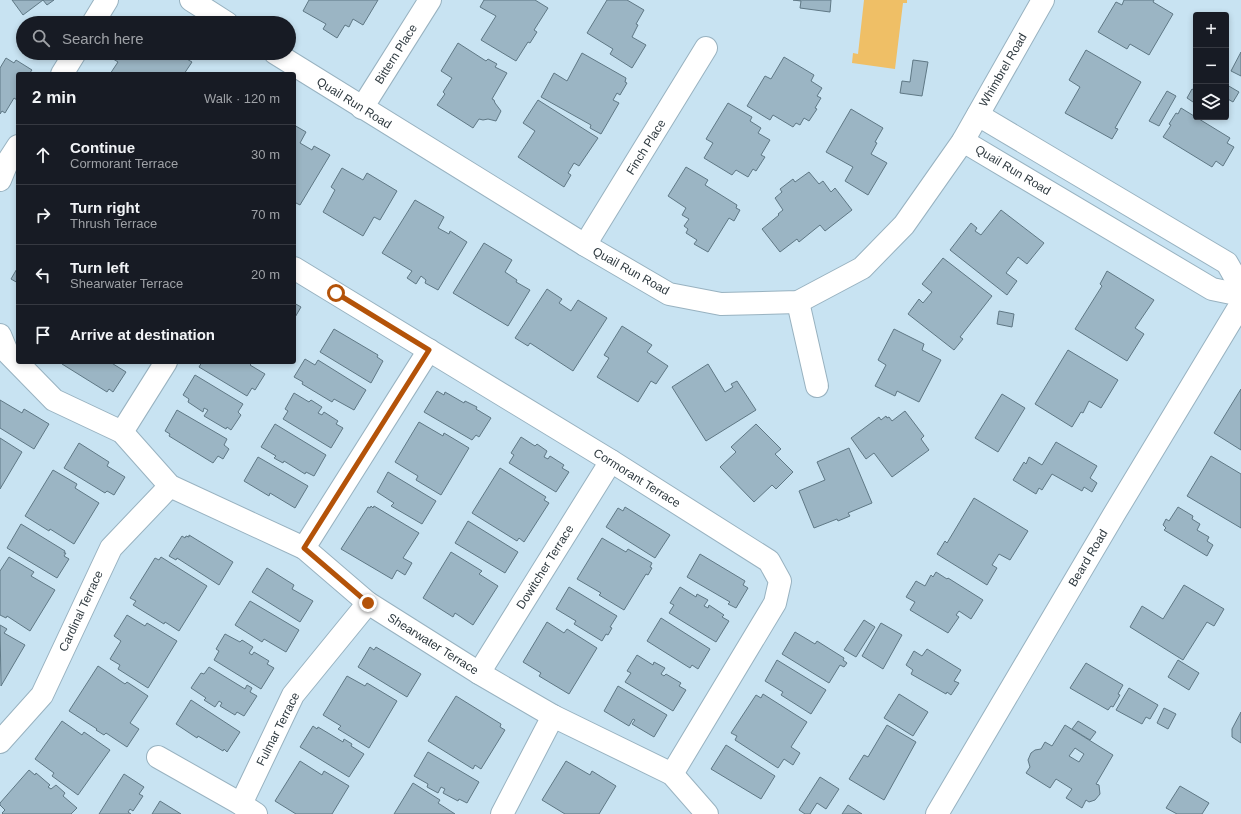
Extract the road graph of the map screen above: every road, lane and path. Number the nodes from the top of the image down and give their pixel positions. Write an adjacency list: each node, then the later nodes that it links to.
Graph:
1 (107, 0): 5 (street)
2 (191, 0): 6 (street)
3 (430, 0): 11 (street, Bittern Place)
4 (1043, 0): 12 (street, Whimbrel Road)
5 (97, 16)
6 (216, 16)
7 (706, 48): 14 (street, Finch Place)
8 (70, 60): 10 (street)
9 (286, 60): 11 (street, Quail Run Road)
10 (63, 72)
11 (362, 108): 14 (street, Quail Run Road)
12 (978, 115): 13 (street, Whimbrel Road); 16 (street)
13 (963, 141): 17 (street, Quail Run Road); 18 (street, Quail Run Road)
14 (585, 245): 18 (street, Quail Run Road)
15 (296, 269): 21 (street, Cormorant Terrace)
16 (1241, 288)
17 (1241, 295)
18 (798, 302): 25 (street)
19 (1241, 304): 39 (street, Beard Road)
20 (2, 349): 22 (street, Shearwater Terrace)
21 (429, 350): 27 (street, Cormorant Terrace); 29 (street)
22 (16, 363)
23 (17, 364): 26 (street, Shearwater Terrace)
24 (165, 364): 26 (street)
25 (817, 386)
26 (122, 432): 28 (street, Shearwater Terrace)
27 (612, 461): 31 (street, Dowitcher Terrace); 35 (street, Cormorant Terrace)
28 (170, 486): 29 (street, Shearwater Terrace); 33 (street, Cardinal Terrace)
29 (304, 548): 30 (street, Shearwater Terrace)
30 (368, 603): 31 (street, Shearwater Terrace); 36 (street, Fulmar Terrace)
31 (479, 673): 32 (street, Shearwater Terrace)
32 (553, 716): 35 (street, Shearwater Terrace); 37 (street)
33 (0, 742)
34 (158, 757): 36 (street)
35 (672, 774): 38 (street, Shearwater Terrace)
36 (248, 809)
37 (502, 814)
38 (706, 814)
39 (937, 814)

